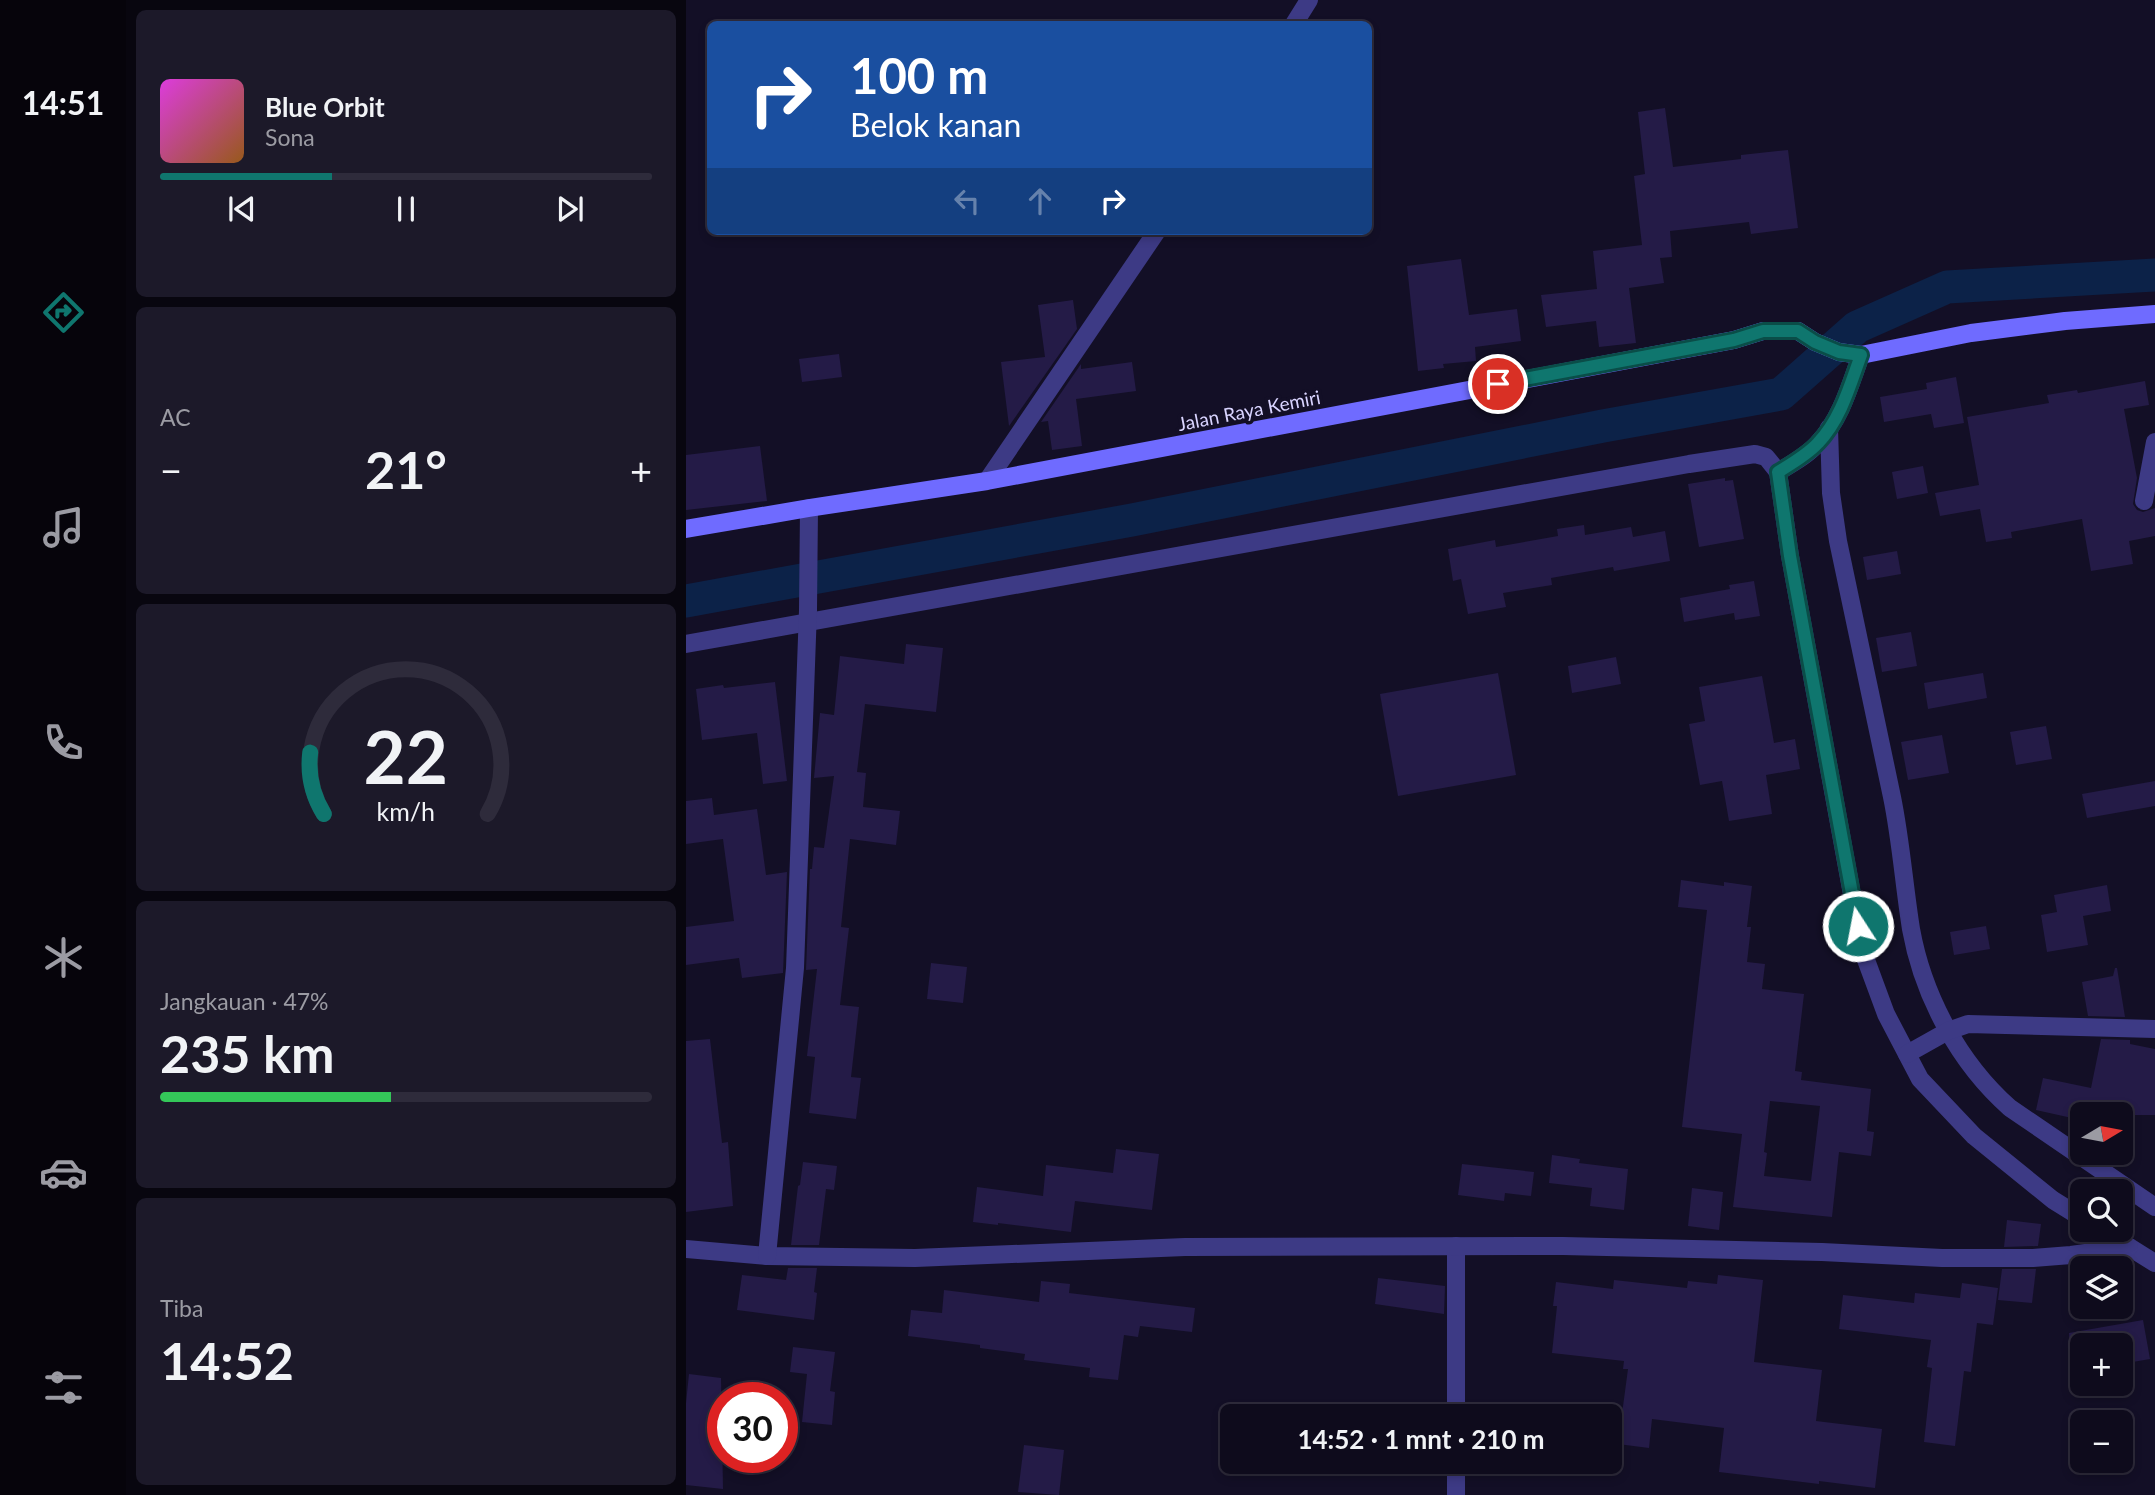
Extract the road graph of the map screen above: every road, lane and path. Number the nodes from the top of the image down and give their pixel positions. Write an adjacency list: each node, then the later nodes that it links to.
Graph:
1 (1309, 0): 2 (street)
2 (1296, 21)
3 (1154, 235): 9 (street)
4 (2155, 314): 5 (main road, Jalan Raya Kemiri)
5 (1861, 355): 6 (street); 9 (main road, Jalan Raya Kemiri)
6 (1829, 428): 8 (street); 16 (street)
7 (2155, 442): 10 (street)
8 (1784, 468): 13 (street); 17 (street)
9 (987, 481): 11 (main road, Jalan Raya Kemiri)
10 (2144, 501)
11 (809, 508): 12 (main road, Jalan Raya Kemiri); 13 (street)
12 (686, 529)
13 (807, 617): 14 (street); 24 (street)
14 (686, 644)
15 (2155, 1029): 16 (street)
16 (1944, 1033): 17 (street); 18 (street)
17 (1910, 1053): 19 (street)
18 (2155, 1207)
19 (2070, 1211)
20 (2121, 1242): 22 (street)
21 (1456, 1246): 22 (street); 24 (street); 26 (street)
22 (2129, 1247): 25 (street)
23 (686, 1248): 24 (street)
24 (767, 1256)
25 (2155, 1263)
26 (1456, 1404)
27 (1456, 1474): 28 (street)
28 (1456, 1495)

